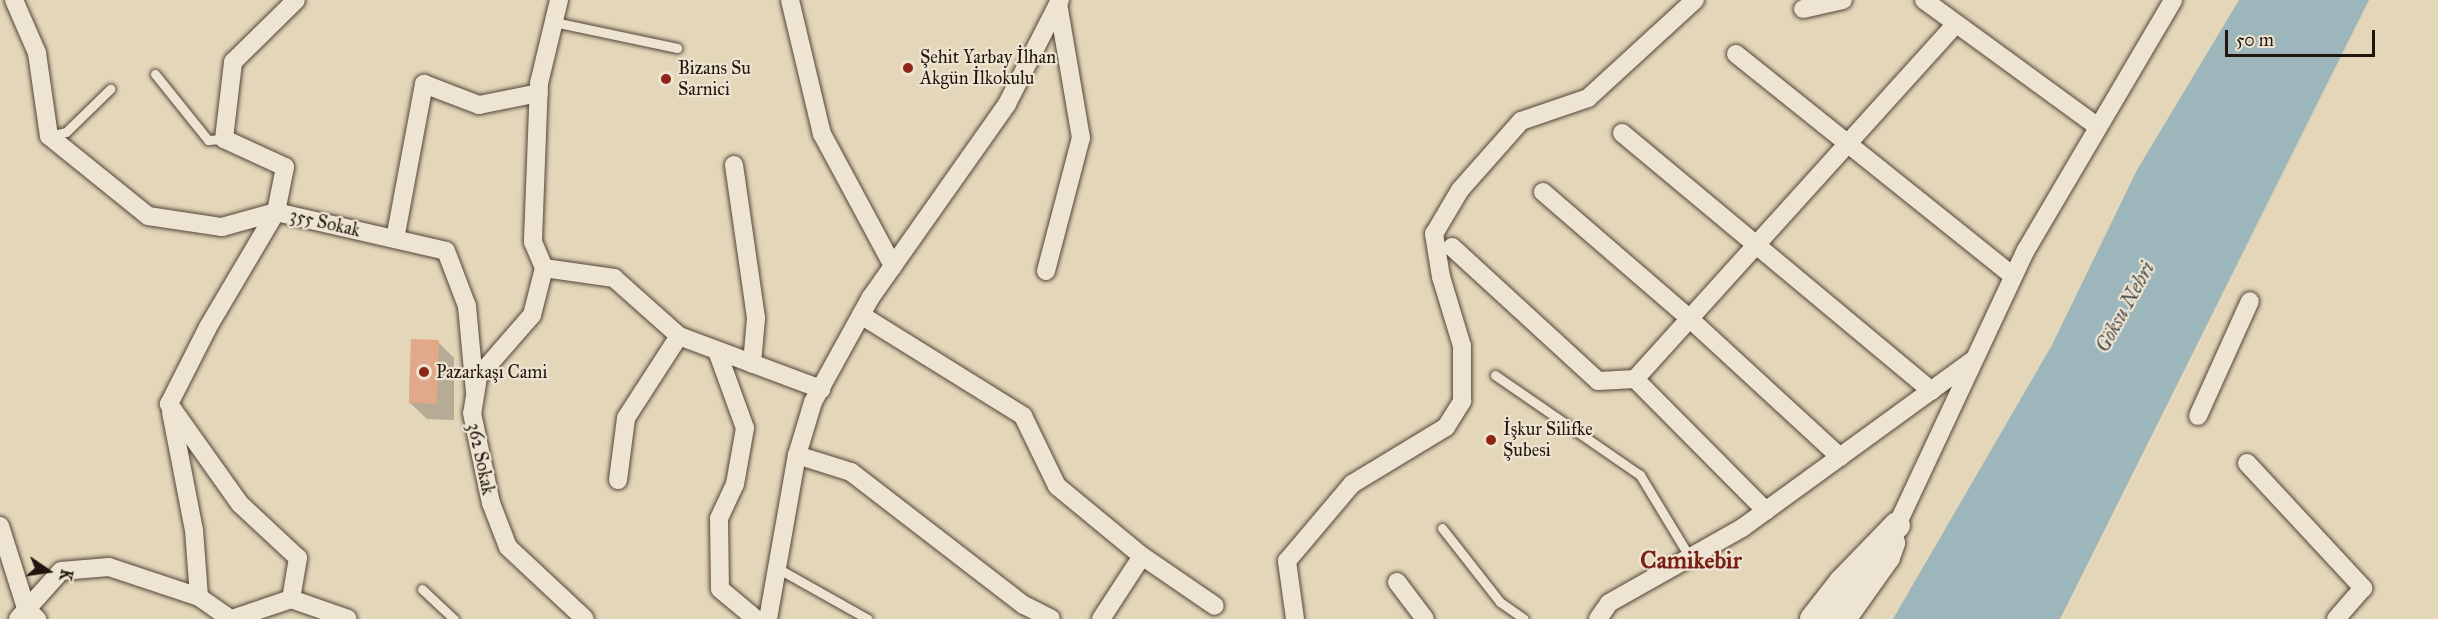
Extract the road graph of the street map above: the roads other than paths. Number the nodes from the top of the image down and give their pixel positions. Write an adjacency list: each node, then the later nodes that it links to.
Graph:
1 (14, 0): 20 (street)
2 (296, 0): 21 (street)
3 (559, 0): 11 (street)
4 (790, 0): 29 (street)
5 (1695, 0): 73 (street)
6 (1843, 0): 10 (street)
7 (1924, 0): 12 (street)
8 (2173, 0): 18 (street)
9 (1059, 2): 29 (street); 31 (street)
10 (1803, 9)
11 (554, 22): 13 (lane); 17 (street)
12 (1955, 25): 18 (street); 22 (street)
13 (677, 48)
14 (1736, 54): 22 (street)
15 (155, 74): 21 (lane)
16 (110, 89): 20 (lane)
17 (539, 93): 26 (street); 30 (street)
18 (2098, 127): 32 (street)
19 (1622, 133): 27 (street)
20 (49, 136): 25 (street, 355 Sokak)
21 (224, 138): 25 (street)
22 (1848, 144): 27 (street); 32 (street)
23 (734, 165): 39 (street)
24 (1543, 192): 35 (street)
25 (276, 212): 26 (street, 355 Sokak); 45 (street)
26 (395, 239): 44 (street, 355 Sokak)
27 (1757, 245): 35 (street); 43 (street)
28 (1452, 247): 41 (street)
29 (893, 266): 34 (street)
30 (544, 268): 36 (street); 44 (street, 362 Sokak)
31 (1046, 271)
32 (2013, 276): 38 (street)
33 (2250, 301): 46 (street)
34 (861, 315): 42 (street); 55 (street)
35 (1690, 319): 41 (street); 48 (street)
36 (679, 336): 37 (street); 50 (street)
37 (717, 351): 39 (street); 68 (street)
38 (1973, 360): 43 (street); 52 (street)
39 (752, 364): 42 (street)
40 (1495, 375): 56 (lane)
41 (1635, 379): 51 (street)
42 (821, 388): 47 (street)
43 (1932, 391): 48 (street)
44 (475, 393): 67 (street, 362 Sokak)
45 (169, 404): 60 (street); 61 (street)
46 (2198, 417)
47 (797, 455): 57 (street); 71 (street)
48 (1840, 457): 51 (street)
49 (2247, 463): 79 (street)
50 (618, 480)
51 (1766, 511): 56 (street)
52 (1897, 525): 77 (main road); 78 (main road)
53 (0, 526): 63 (street)
54 (1442, 528): 75 (lane)
55 (1142, 556): 62 (street); 72 (street)
56 (1689, 556): 76 (street)
57 (777, 568): 69 (street); 70 (lane)
58 (1397, 582): 74 (street)
59 (422, 589): 66 (lane)
60 (200, 597): 63 (street); 64 (street)
61 (291, 598): 64 (street); 65 (street)
62 (1215, 606)
63 (27, 615)
64 (231, 619)
65 (348, 619)
66 (454, 619)
67 (585, 619)
68 (756, 619)
69 (768, 619)
70 (868, 619)
71 (1051, 619)
72 (1101, 619)
73 (1294, 619)
74 (1425, 619)
75 (1524, 619)
76 (1598, 619)
77 (1813, 619)
78 (1843, 619)
79 (2336, 619)

